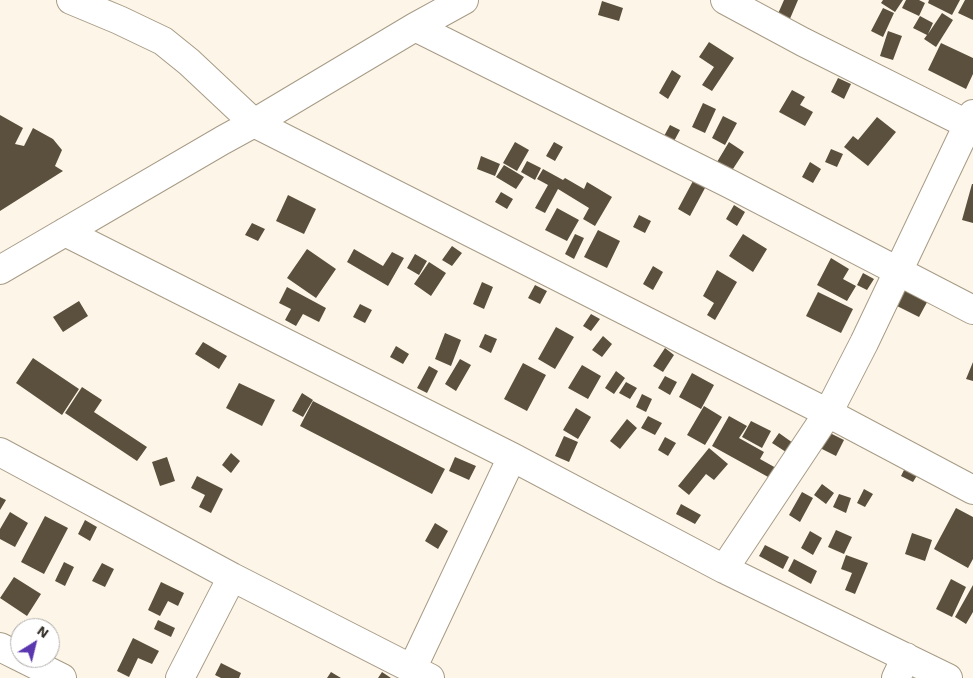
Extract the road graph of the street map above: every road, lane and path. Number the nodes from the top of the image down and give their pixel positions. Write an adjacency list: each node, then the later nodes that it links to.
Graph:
1 (71, 0): 6 (street)
2 (464, 0): 4 (street)
3 (725, 0): 5 (street)
4 (415, 27): 6 (street); 9 (street)
5 (971, 122): 9 (street)
6 (254, 123): 7 (street); 11 (street)
7 (65, 232): 8 (street); 13 (street)
8 (0, 270)
9 (897, 270): 10 (street); 11 (street)
10 (973, 310)
11 (828, 413): 14 (street); 15 (street)
12 (0, 452): 16 (street)
13 (512, 457): 15 (street); 19 (street)
14 (973, 490)
15 (724, 569): 18 (street)
16 (232, 577): 19 (street); 21 (street)
17 (42, 668): 20 (street)
18 (901, 668): 22 (street)
19 (421, 673)
20 (62, 678)
21 (180, 678)
22 (948, 678)

